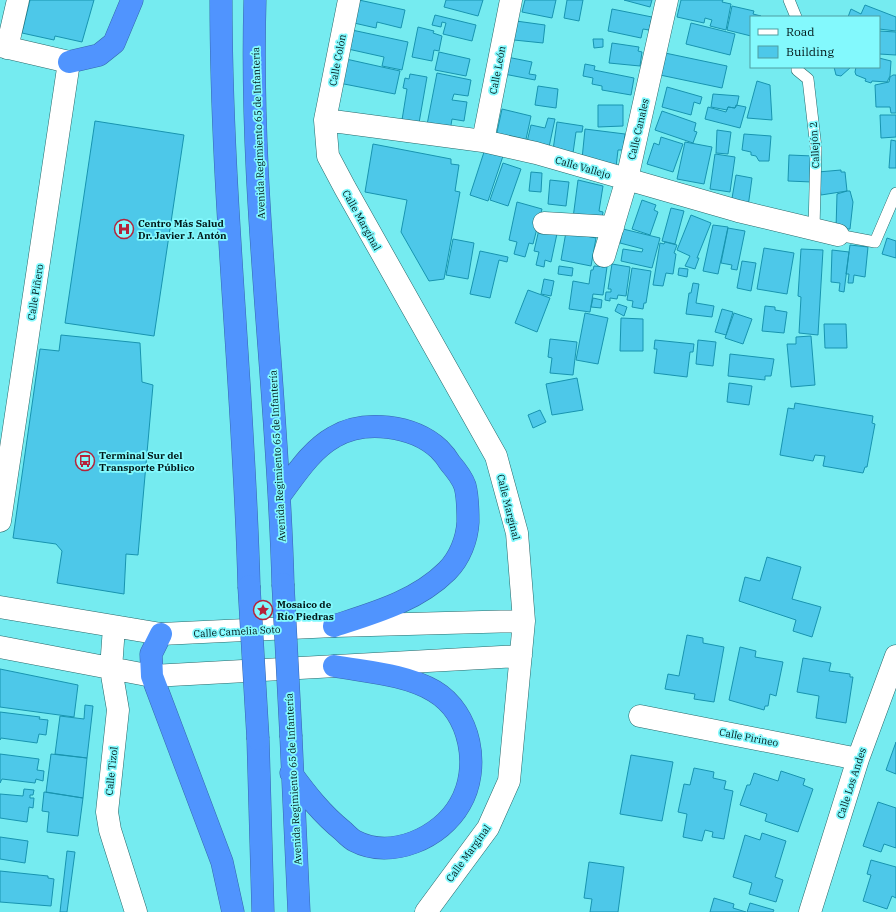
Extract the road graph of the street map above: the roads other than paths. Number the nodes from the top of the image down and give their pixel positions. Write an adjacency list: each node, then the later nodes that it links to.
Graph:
1 (18, 0): 10 (street)
2 (132, 0): 11 (highway)
3 (222, 0): 40 (highway, bridge)
4 (255, 0): 22 (highway, Avenida Regimiento 65 de Infantería)
5 (349, 0): 13 (street, Calle Colón)
6 (511, 0): 14 (street, Calle León)
7 (667, 0): 15 (street, Calle Canales)
8 (789, 0): 9 (lane)
9 (796, 16)
10 (4, 47): 11 (street)
11 (69, 62): 23 (street, Calle Piñero)
12 (797, 68): 19 (lane, Callejón 2)
13 (325, 120): 14 (street, Calle Vallejo); 25 (street, Calle Marginal)
14 (484, 141): 15 (street, Calle Vallejo)
15 (627, 179): 18 (street, Calle Canales); 19 (street, Calle Vallejo)
16 (896, 193): 20 (lane)
17 (544, 223): 18 (street)
18 (613, 226): 21 (street, Calle Canales)
19 (814, 229): 20 (street, Calle Vallejo)
20 (838, 235)
21 (604, 256)
22 (281, 494): 26 (highway); 37 (highway, Avenida Regimiento 65 de Infantería, bridge)
23 (0, 521)
24 (0, 607): 27 (street, Calle Camelia Soto)
25 (524, 621): 26 (street, Calle Camelia Soto); 30 (street, Calle Marginal)
26 (334, 626): 28 (street, Calle Camelia Soto)
27 (114, 627): 28 (street, Calle Camelia Soto); 33 (street, Calle Tizol)
28 (161, 634): 34 (highway)
29 (0, 647): 33 (street)
30 (521, 656): 32 (street); 42 (street, Calle Marginal)
31 (896, 656): 36 (street, Calle Los Andes)
32 (334, 666): 34 (street); 37 (highway)
33 (111, 669): 34 (street); 38 (street, Calle Tizol)
34 (152, 676): 39 (highway)
35 (640, 716): 36 (street, Calle Pirineo)
36 (858, 759): 43 (street, Calle Los Andes)
37 (291, 773): 41 (highway, Avenida Regimiento 65 de Infantería)
38 (136, 912)
39 (233, 912)
40 (263, 912)
41 (299, 912)
42 (426, 912)
43 (810, 912)

